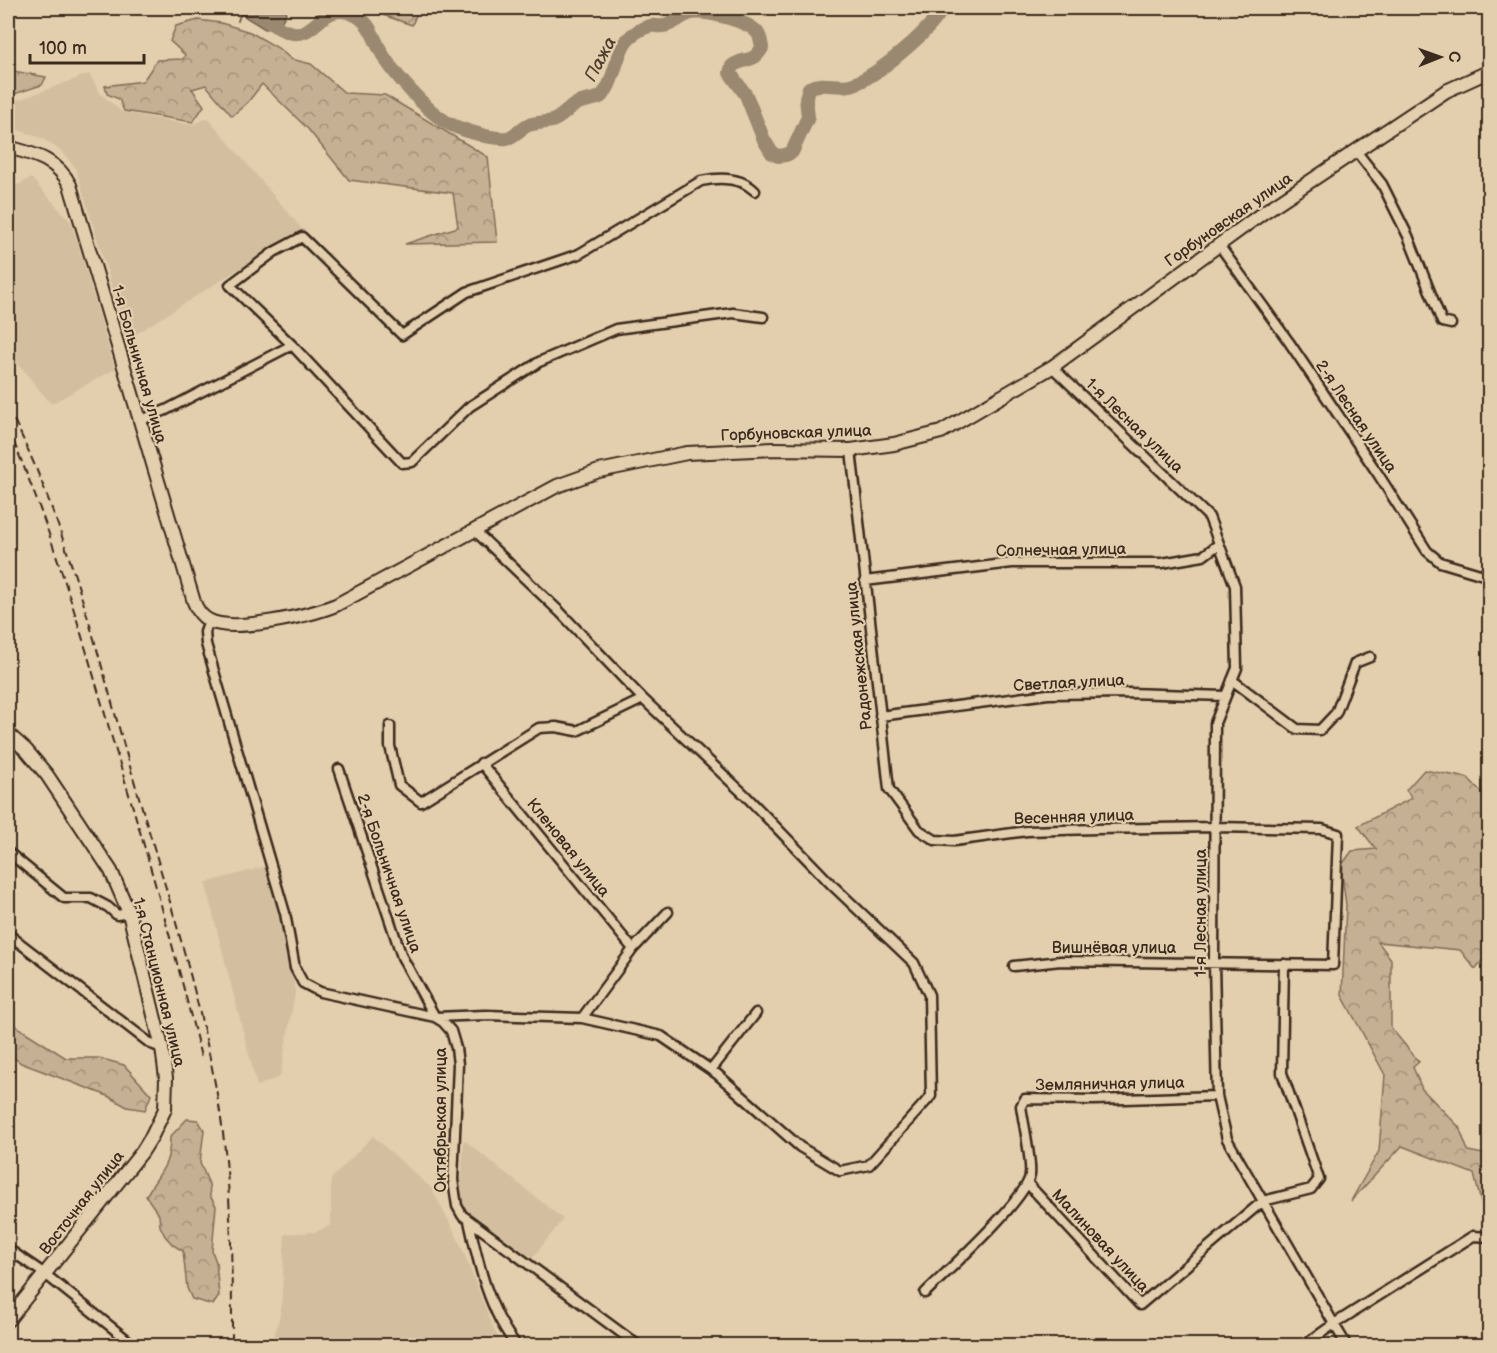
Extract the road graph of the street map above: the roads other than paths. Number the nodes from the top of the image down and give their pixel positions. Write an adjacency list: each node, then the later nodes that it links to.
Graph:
1 (1490, 71): 3 (main road, Горбуновская улица)
2 (8, 147): 10 (main road, 1-я Больничная улица)
3 (1356, 151): 5 (main road, Горбуновская улица); 7 (street)
4 (755, 191): 8 (street)
5 (1219, 245): 9 (main road, Горбуновская улица); 14 (street, 2-я Лесная улица)
6 (763, 317): 8 (street)
7 (1451, 324)
8 (292, 345): 10 (street)
9 (1052, 367): 11 (main road, Горбуновская улица); 13 (street, 1-я Лесная улица)
10 (139, 421): 16 (main road, 1-я Больничная улица)
11 (851, 450): 12 (main road, Горбуновская улица); 15 (street, Радонежская улица)
12 (475, 531): 16 (main road, Горбуновская улица); 20 (street)
13 (1219, 544): 15 (street, Солнечная улица); 18 (street, 1-я Лесная улица)
14 (1490, 577)
15 (865, 581): 21 (street, Радонежская улица)
16 (209, 621): 37 (street)
17 (1370, 657): 18 (street)
18 (1232, 680): 19 (street, 1-я Лесная улица)
19 (1225, 696): 21 (street, Светлая улица); 26 (street, 1-я Лесная улица)
20 (643, 699): 24 (street); 40 (street)
21 (880, 716): 27 (street, Радонежская улица)
22 (390, 726): 24 (street)
23 (8, 734): 30 (main road, 1-я Станционная улица)
24 (481, 763): 32 (street, Кленовая улица)
25 (339, 769): 37 (street, 2-я Больничная улица)
26 (1215, 827): 27 (street, Весенняя улица); 33 (street, 1-я Лесная улица); 34 (street, Весенняя улица)
27 (935, 840)
28 (8, 852): 30 (street)
29 (668, 912): 32 (street)
30 (129, 913): 39 (main road, 1-я Станционная улица)
31 (8, 934): 39 (street)
32 (633, 949): 38 (street)
33 (1214, 963): 34 (street, Вишнёвая улица); 35 (street, Вишнёвая улица); 42 (street, 1-я Лесная улица)
34 (1284, 964): 44 (street)
35 (1014, 966)
36 (756, 1013): 40 (street)
37 (435, 1017): 38 (street); 45 (street, Октябрьская улица)
38 (582, 1018): 40 (street)
39 (162, 1048): 41 (main road, 1-я Станционная улица)
40 (711, 1070)
41 (167, 1096): 48 (main road, Восточная улица)
42 (1217, 1096): 43 (street, Земляничная улица); 44 (street, 1-я Лесная улица)
43 (1028, 1184): 44 (street, Малиновая улица); 49 (street)
44 (1263, 1201): 51 (street, 1-я Лесная улица)
45 (469, 1221): 53 (street); 54 (street, Октябрьская улица)
46 (1490, 1237): 51 (street)
47 (8, 1249): 48 (street)
48 (45, 1274): 50 (main road, Восточная улица); 52 (street)
49 (926, 1293)
50 (8, 1320)
51 (1334, 1324): 55 (street); 56 (street, 1-я Лесная улица)
52 (135, 1346)
53 (517, 1346)
54 (639, 1346)
55 (1303, 1346)
56 (1347, 1346)

